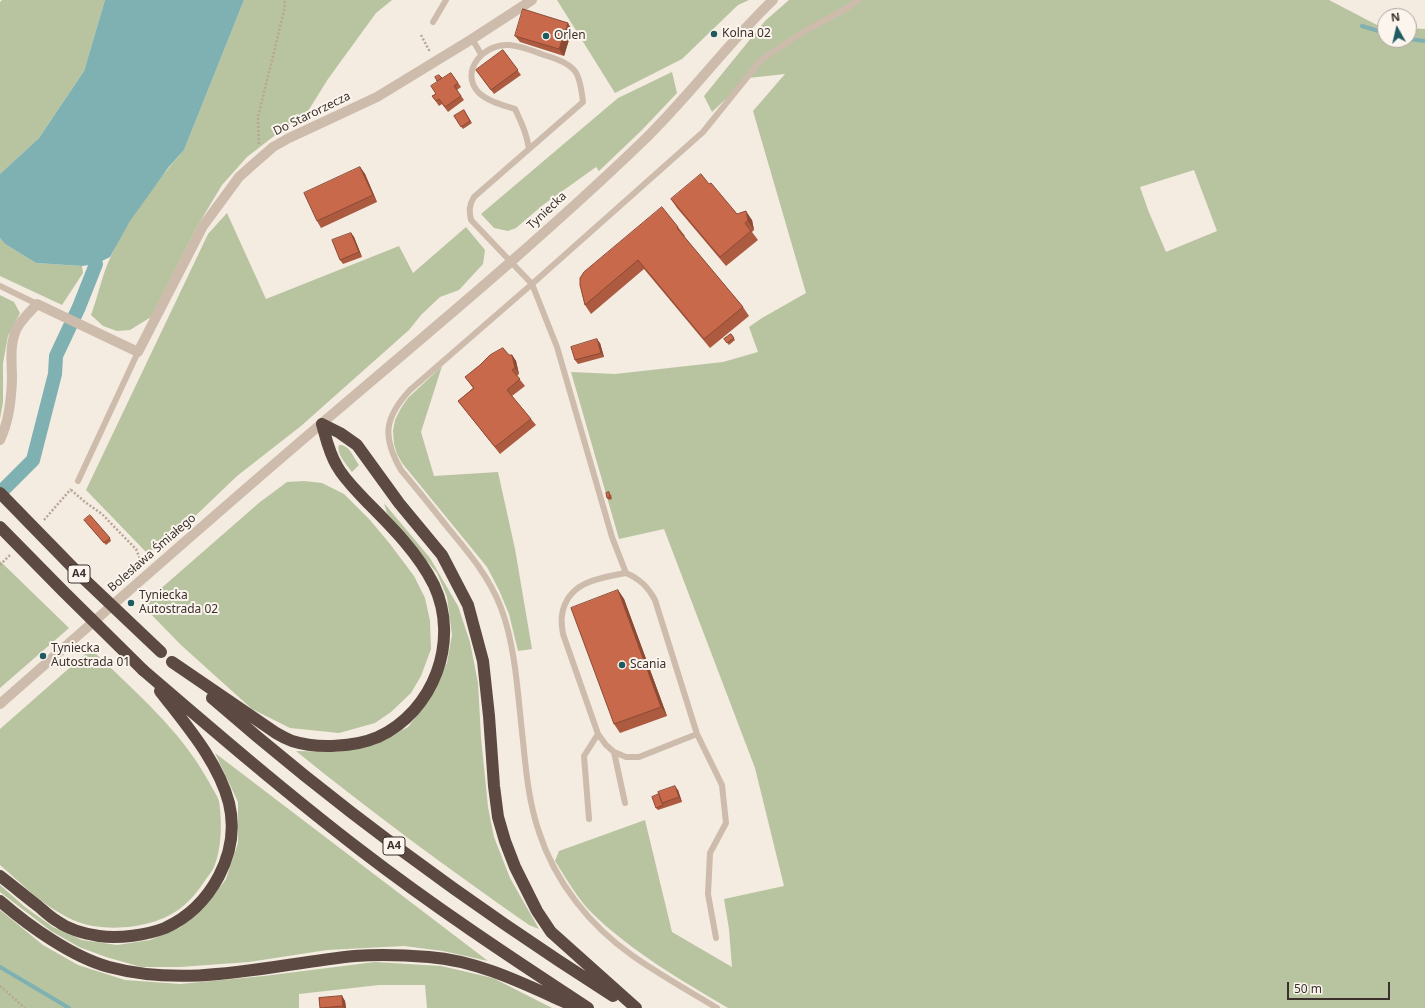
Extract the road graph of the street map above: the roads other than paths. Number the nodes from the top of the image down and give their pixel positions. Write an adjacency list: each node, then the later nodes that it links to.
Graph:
1 (446, 0): 5 (lane)
2 (532, 0): 6 (street, Do Starorzecza)
3 (773, 0): 9 (street, Tyniecka)
4 (858, 0): 10 (lane)
5 (433, 22)
6 (472, 40): 7 (lane); 13 (street, Do Starorzecza)
7 (482, 54): 8 (lane); 8 (lane)
8 (529, 149): 9 (lane)
9 (511, 262): 10 (lane); 14 (street, Tyniecka)
10 (532, 284): 19 (lane); 35 (lane)
11 (0, 286): 12 (lane)
12 (37, 304): 13 (street); 15 (street)
13 (138, 352): 16 (lane)
14 (322, 424): 20 (highway); 22 (street, Bolesława Śmiałego); 34 (highway)
15 (0, 440)
16 (78, 481)
17 (0, 493): 20 (highway, A4, bridge)
18 (0, 527): 21 (highway, A4, bridge)
19 (626, 573): 23 (lane); 24 (lane)
20 (172, 662): 33 (highway, A4)
21 (143, 670): 28 (highway); 32 (highway, A4)
22 (0, 704)
23 (598, 734): 25 (lane); 27 (lane)
24 (697, 734): 25 (lane); 30 (lane)
25 (614, 752): 26 (lane)
26 (625, 803)
27 (589, 818)
28 (0, 876)
29 (0, 901): 31 (highway)
30 (716, 938)
31 (578, 1008)
32 (588, 1008)
33 (632, 1008)
34 (636, 1008)
35 (717, 1008)

